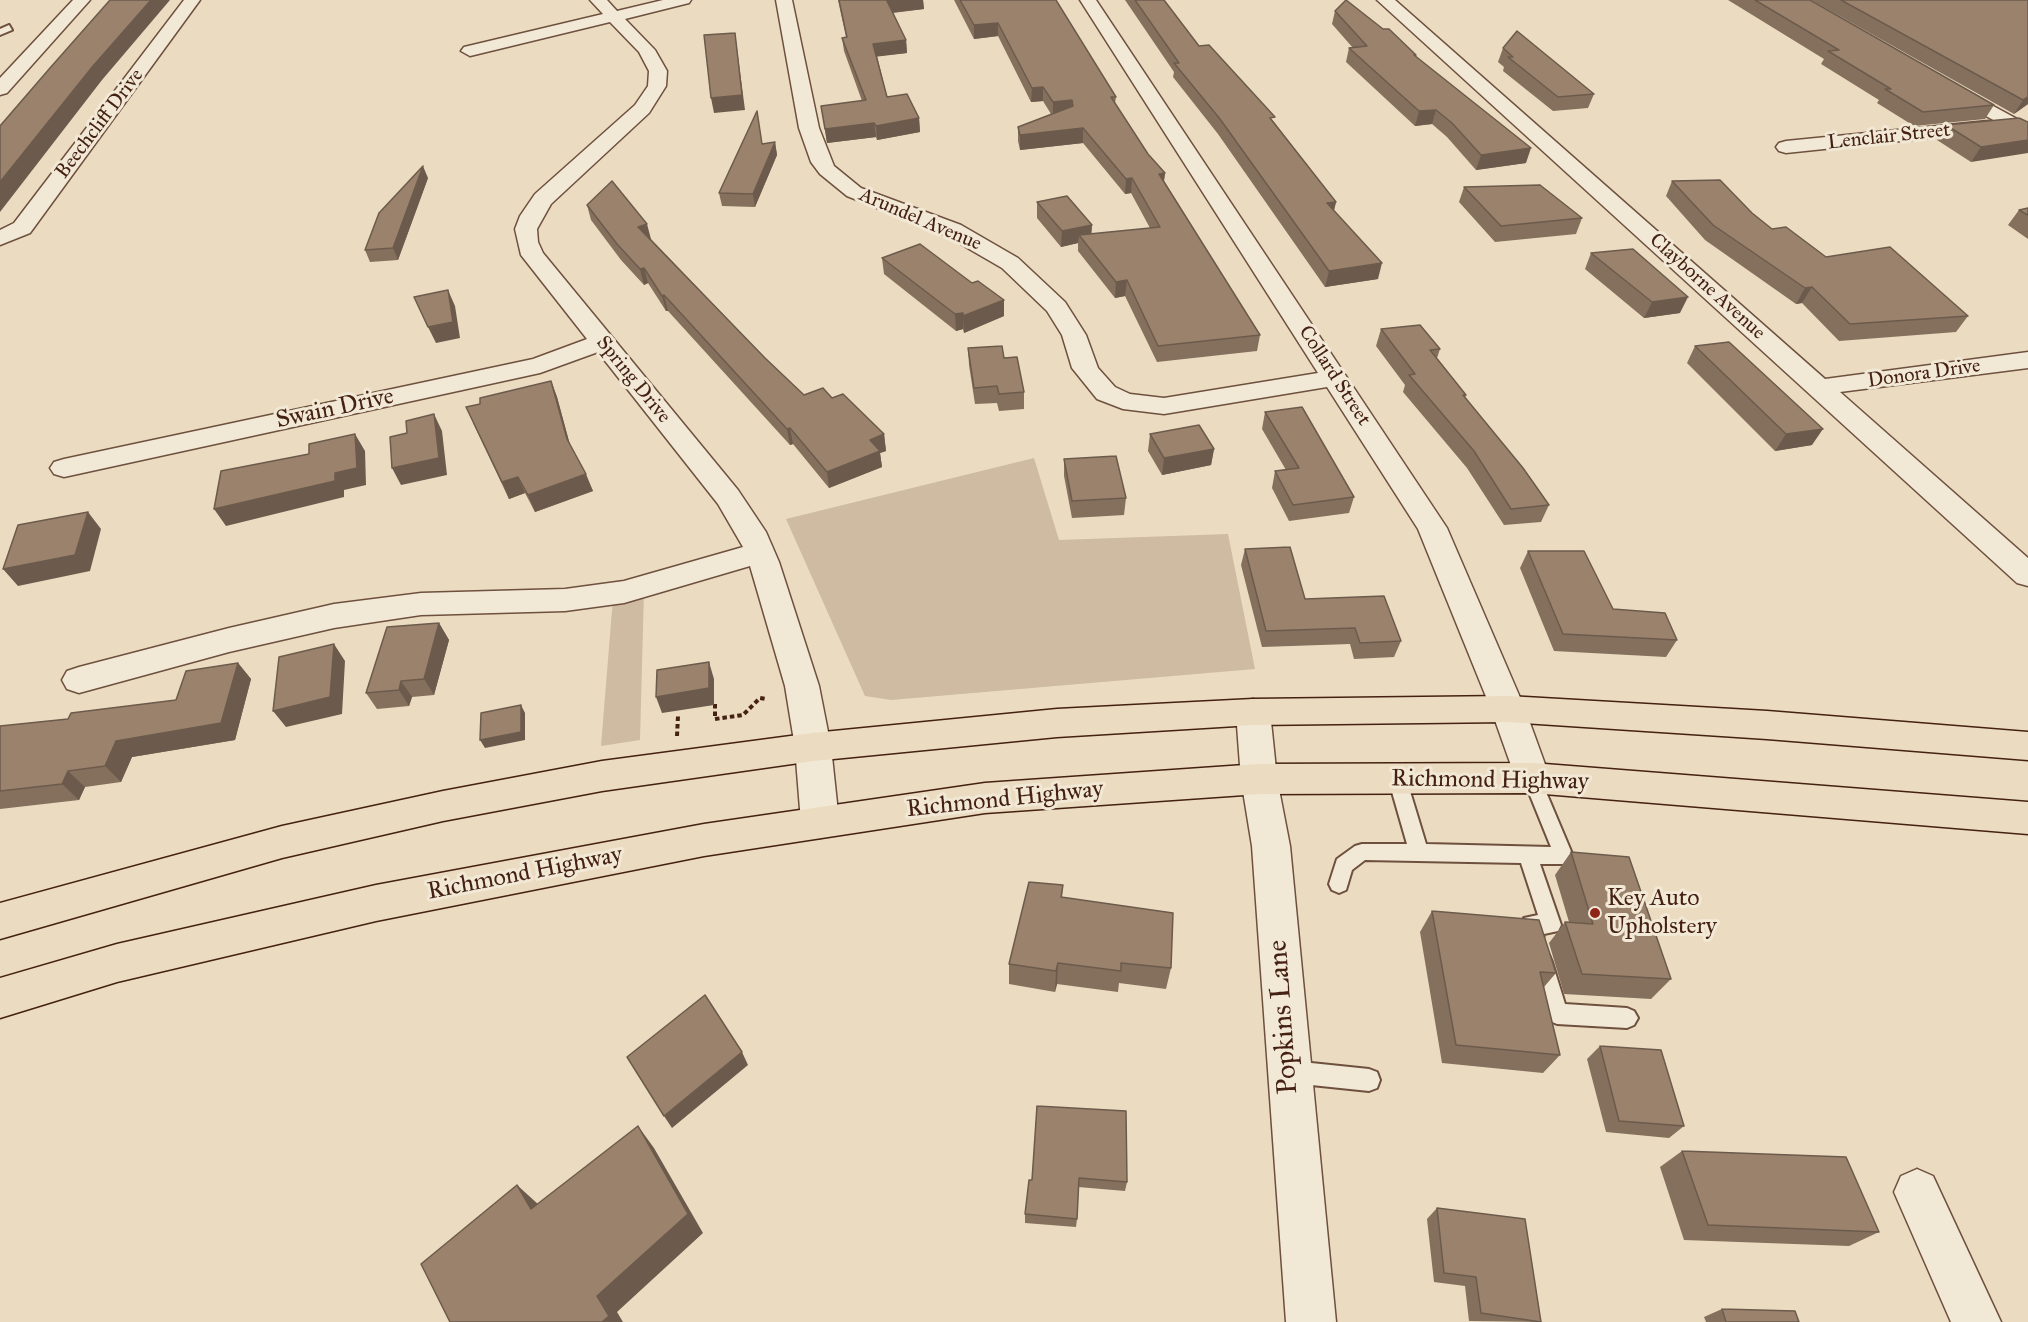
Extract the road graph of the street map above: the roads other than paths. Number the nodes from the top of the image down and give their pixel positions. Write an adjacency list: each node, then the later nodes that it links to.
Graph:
1 (82, 0): 12 (street)
2 (192, 0): 15 (street, Beechcliff Drive)
3 (683, 0): 7 (street)
4 (784, 0): 18 (street, Arundel Avenue)
5 (1088, 0): 18 (street, Collard Street)
6 (1385, 0): 19 (street, Clayborne Avenue)
7 (606, 8): 10 (street); 16 (street, Spring Drive)
8 (9, 28): 9 (lane)
9 (0, 32)
10 (470, 51)
11 (1940, 83): 13 (street)
12 (0, 89)
13 (2023, 127): 14 (street, Lenclair Street)
14 (1786, 147)
15 (0, 238)
16 (603, 342): 20 (street, Swain Drive); 21 (street, Spring Drive)
17 (2028, 360): 19 (street, Donora Drive)
18 (1336, 378): 24 (street, Collard Street)
19 (1821, 387): 22 (street, Clayborne Avenue)
20 (64, 468)
21 (760, 553): 23 (street); 27 (street, Spring Drive)
22 (2028, 575)
23 (80, 680)
24 (1508, 709): 25 (highway); 26 (highway); 29 (street, Collard Street)
25 (1253, 712): 27 (highway); 30 (street, Popkins Lane)
26 (2028, 746)
27 (813, 747): 32 (street, Spring Drive); 36 (highway)
28 (1397, 778): 29 (highway, Richmond Highway); 30 (highway, Richmond Highway); 33 (lane)
29 (1532, 778): 31 (highway, Richmond Highway); 34 (lane)
30 (1259, 779): 32 (highway, Richmond Highway); 39 (street, Popkins Lane)
31 (2028, 818)
32 (820, 822): 37 (highway, Richmond Highway)
33 (1419, 852): 34 (lane); 35 (lane)
34 (1528, 855): 38 (lane)
35 (1339, 884)
36 (0, 921)
37 (0, 998)
38 (1627, 1018)
39 (1288, 1071): 40 (lane); 42 (street, Popkins Lane)
40 (1369, 1080)
41 (1917, 1192): 43 (street)
42 (1311, 1322)
43 (1976, 1322)

